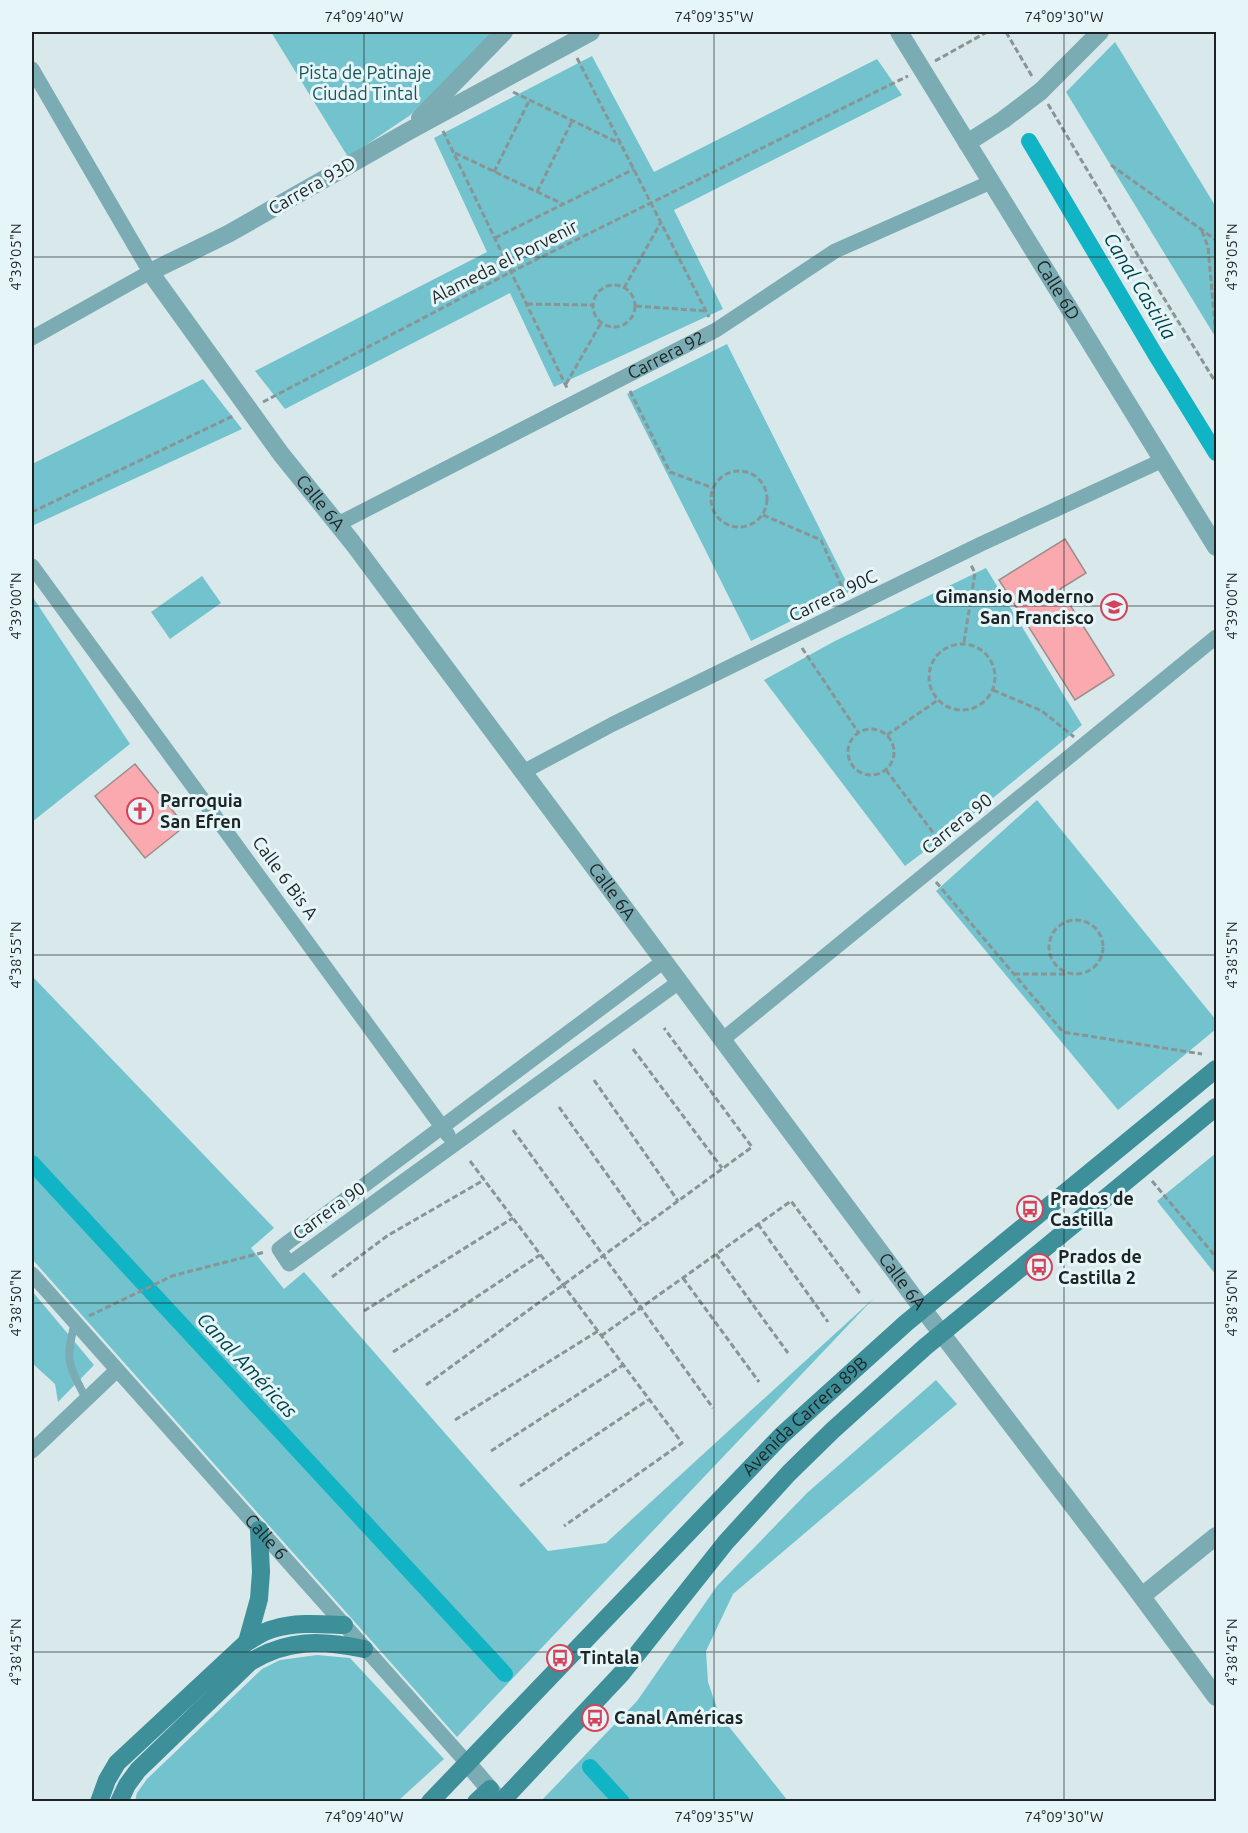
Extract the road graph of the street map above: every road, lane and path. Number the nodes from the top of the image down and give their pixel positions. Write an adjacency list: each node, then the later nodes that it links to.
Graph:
1 (504, 32): 14 (street)
2 (899, 32): 8 (street, Calle 6D)
3 (987, 32): 8 (path, Alameda el Porvenir)
4 (1006, 32): 10 (path)
5 (1100, 32): 10 (street)
6 (579, 36): 12 (street, Carrera 93D); 16 (path)
7 (32, 69): 29 (street, Calle 6A)
8 (922, 69): 15 (street, Calle 6D); 23 (path, Alameda el Porvenir)
9 (512, 91): 11 (path)
10 (1041, 91): 15 (street); 41 (path)
11 (530, 99): 13 (path); 20 (path)
12 (436, 116): 14 (street, Carrera 93D); 17 (path)
13 (572, 121): 16 (path); 22 (path)
14 (407, 132): 29 (street, Carrera 93D)
15 (967, 143): 21 (street, Calle 6D)
16 (622, 145): 19 (path)
17 (453, 152): 20 (path); 27 (path)
18 (1111, 165): 26 (path)
19 (634, 169): 23 (path); 24 (path)
20 (495, 172): 22 (path)
21 (991, 182): 37 (street, Carrera 92); 45 (street, Calle 6D)
22 (537, 192): 24 (path)
23 (652, 203): 25 (path); 30 (path, Alameda el Porvenir)
24 (562, 204): 27 (path)
25 (661, 222): 31 (path); 35 (path)
26 (1202, 229): 28 (path); 38 (path)
27 (495, 238): 30 (path)
28 (1216, 240)
29 (150, 272): 39 (street, Carrera 93D); 44 (street, Calle 6A)
30 (511, 272): 32 (path); 44 (path, Alameda el Porvenir)
31 (624, 288): 33 (path); 34 (path)
32 (527, 304): 33 (path); 42 (path)
33 (593, 305): 36 (path)
34 (636, 306): 35 (path); 36 (path)
35 (706, 311): 37 (path)
36 (601, 323): 42 (path)
37 (716, 330): 40 (street, Carrera 92)
38 (1216, 337)
39 (32, 338)
40 (624, 378): 43 (street, Carrera 92); 46 (path)
41 (1216, 383)
42 (566, 385): 43 (path)
43 (574, 403): 49 (street, Carrera 92)
44 (249, 409): 47 (path, Alameda el Porvenir); 49 (street, Calle 6A)
45 (1162, 460): 50 (street, Calle 6D); 51 (street, Carrera 90C)
46 (713, 488): 48 (path); 48 (path)
47 (32, 512)
48 (763, 515): 53 (path)
49 (338, 524): 63 (street, Calle 6A)
50 (1216, 547)
51 (965, 552): 53 (street, Carrera 90C); 56 (path)
52 (32, 566): 78 (street, Calle 6 Bis A)
53 (852, 608): 54 (street, Carrera 90C)
54 (794, 637): 59 (path); 63 (street, Carrera 90C)
55 (1216, 638): 61 (street, Carrera 90)
56 (964, 642): 57 (path); 58 (path)
57 (993, 690): 58 (path); 61 (path)
58 (938, 700): 60 (path)
59 (858, 732): 60 (path); 62 (path)
60 (887, 735): 62 (path)
61 (1081, 748): 64 (street, Carrera 90)
62 (886, 770): 64 (path)
63 (523, 772): 66 (street, Calle 6A)
64 (950, 855): 71 (street, Carrera 90)
65 (933, 879): 67 (path)
66 (664, 961): 69 (street, Calle 6A); 78 (street, Carrera 90)
67 (1014, 974): 68 (path); 73 (path)
68 (1072, 974): 68 (path)
69 (679, 982): 71 (street, Calle 6A); 80 (street, Carrera 90)
70 (663, 1028): 82 (path)
71 (722, 1040): 100 (street, Calle 6A)
72 (633, 1049): 82 (path)
73 (1202, 1054)
74 (1216, 1069): 100 (main road, Avenida Carrera 89B)
75 (594, 1080): 85 (path)
76 (559, 1107): 88 (path)
77 (1216, 1107): 105 (main road, Avenida Carrera 89B)
78 (442, 1126): 80 (street, Calle 6 Bis A); 89 (street, Carrera 90)
79 (513, 1130): 92 (path)
80 (455, 1144): 89 (street, Carrera 90)
81 (470, 1161): 83 (path)
82 (722, 1168): 85 (path)
83 (484, 1180): 86 (path); 95 (path)
84 (1152, 1181): 93 (path)
85 (678, 1201): 88 (path)
86 (513, 1218): 91 (path); 101 (path)
87 (758, 1224): 90 (path); 98 (path); 102 (path)
88 (644, 1226): 92 (path)
89 (279, 1249): 103 (path)
90 (716, 1254): 96 (path); 108 (path)
91 (540, 1255): 97 (path); 107 (path)
92 (603, 1256): 97 (path); 99 (path)
93 (1216, 1257)
94 (32, 1274): 103 (street, Calle 6)
95 (332, 1277)
96 (683, 1278): 99 (path); 111 (path)
97 (563, 1285): 104 (path); 112 (path)
98 (861, 1295)
99 (641, 1308): 106 (path); 115 (path)
100 (923, 1309): 105 (street, Calle 6A); 128 (main road, Avenida Carrera 89B)
101 (364, 1311)
102 (828, 1322)
103 (75, 1323): 110 (street, Calle 6); 113 (lane)
104 (597, 1331): 106 (path); 116 (path)
105 (942, 1334): 123 (street, Calle 6A); 129 (main road, Avenida Carrera 89B)
106 (601, 1336): 109 (path)
107 (393, 1352)
108 (788, 1353)
109 (623, 1365): 114 (path); 118 (path)
110 (117, 1370): 113 (street); 121 (street, Calle 6)
111 (759, 1382)
112 (426, 1385)
113 (86, 1399): 117 (street)
114 (649, 1400): 119 (path); 120 (path)
115 (713, 1408)
116 (455, 1420)
117 (32, 1451)
118 (491, 1451)
119 (520, 1486)
120 (564, 1526)
121 (260, 1530): 124 (street, Calle 6); 125 (main road)
122 (1216, 1536): 123 (street)
123 (1142, 1596): 127 (street, Calle 6A)
124 (344, 1625): 125 (main road); 126 (street, Calle 6)
125 (247, 1642): 130 (main road)
126 (364, 1649): 128 (street, Calle 6); 131 (main road)
127 (1216, 1697)
128 (468, 1764): 129 (street, Calle 6); 132 (main road, Avenida Carrera 89B)
129 (494, 1799)
130 (99, 1802)
131 (119, 1802)
132 (430, 1802)

